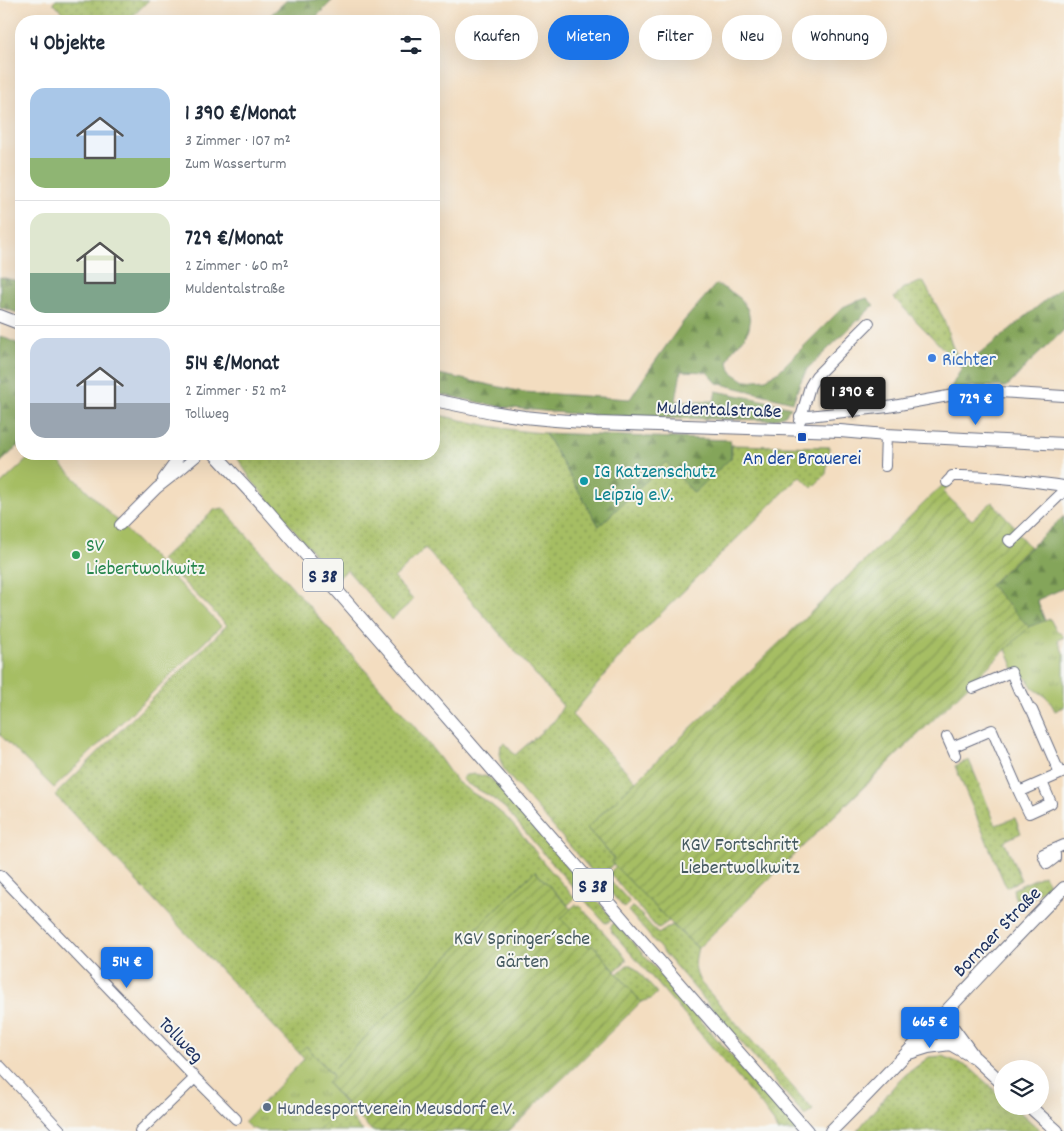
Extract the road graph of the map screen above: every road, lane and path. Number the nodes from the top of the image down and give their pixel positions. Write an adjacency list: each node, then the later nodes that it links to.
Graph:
1 (0, 316): 2 (main road)
2 (15, 322)
3 (869, 323): 6 (street)
4 (1064, 396): 6 (street)
5 (440, 401): 6 (main road, Muldentalstraße)
6 (799, 424): 7 (main road, Muldentalstraße)
7 (886, 435): 8 (main road, Muldentalstraße); 13 (street)
8 (1064, 444)
9 (177, 460): 17 (street)
10 (192, 460): 17 (street)
11 (221, 460): 14 (main road, S 38)
12 (228, 460): 14 (main road)
13 (885, 466)
14 (231, 470): 42 (main road, S 38)
15 (950, 479): 16 (street)
16 (1064, 486)
17 (157, 488): 19 (street)
18 (1064, 491): 20 (street)
19 (120, 525)
20 (1009, 540)
21 (973, 688): 23 (street)
22 (948, 737): 25 (street)
23 (1062, 773): 24 (street)
24 (1042, 782): 25 (street); 25 (street)
25 (1019, 792)
26 (1064, 845): 27 (street)
27 (1054, 850)
28 (0, 875): 37 (street, Tollweg)
29 (1064, 888): 30 (main road, Bornaer Straße)
30 (942, 1015): 31 (main road, Bornaer Straße); 34 (main road)
31 (933, 1025): 32 (main road); 33 (main road, Bornaer Straße)
32 (950, 1044): 33 (main road); 34 (main road)
33 (906, 1054): 43 (main road, Bornaer Straße)
34 (975, 1058): 36 (main road)
35 (0, 1066): 40 (street)
36 (994, 1076)
37 (195, 1078): 39 (street, Tollweg); 41 (street)
38 (1039, 1115): 44 (main road)
39 (236, 1119)
40 (61, 1131)
41 (140, 1131)
42 (806, 1131)
43 (831, 1131)
44 (1057, 1131)

